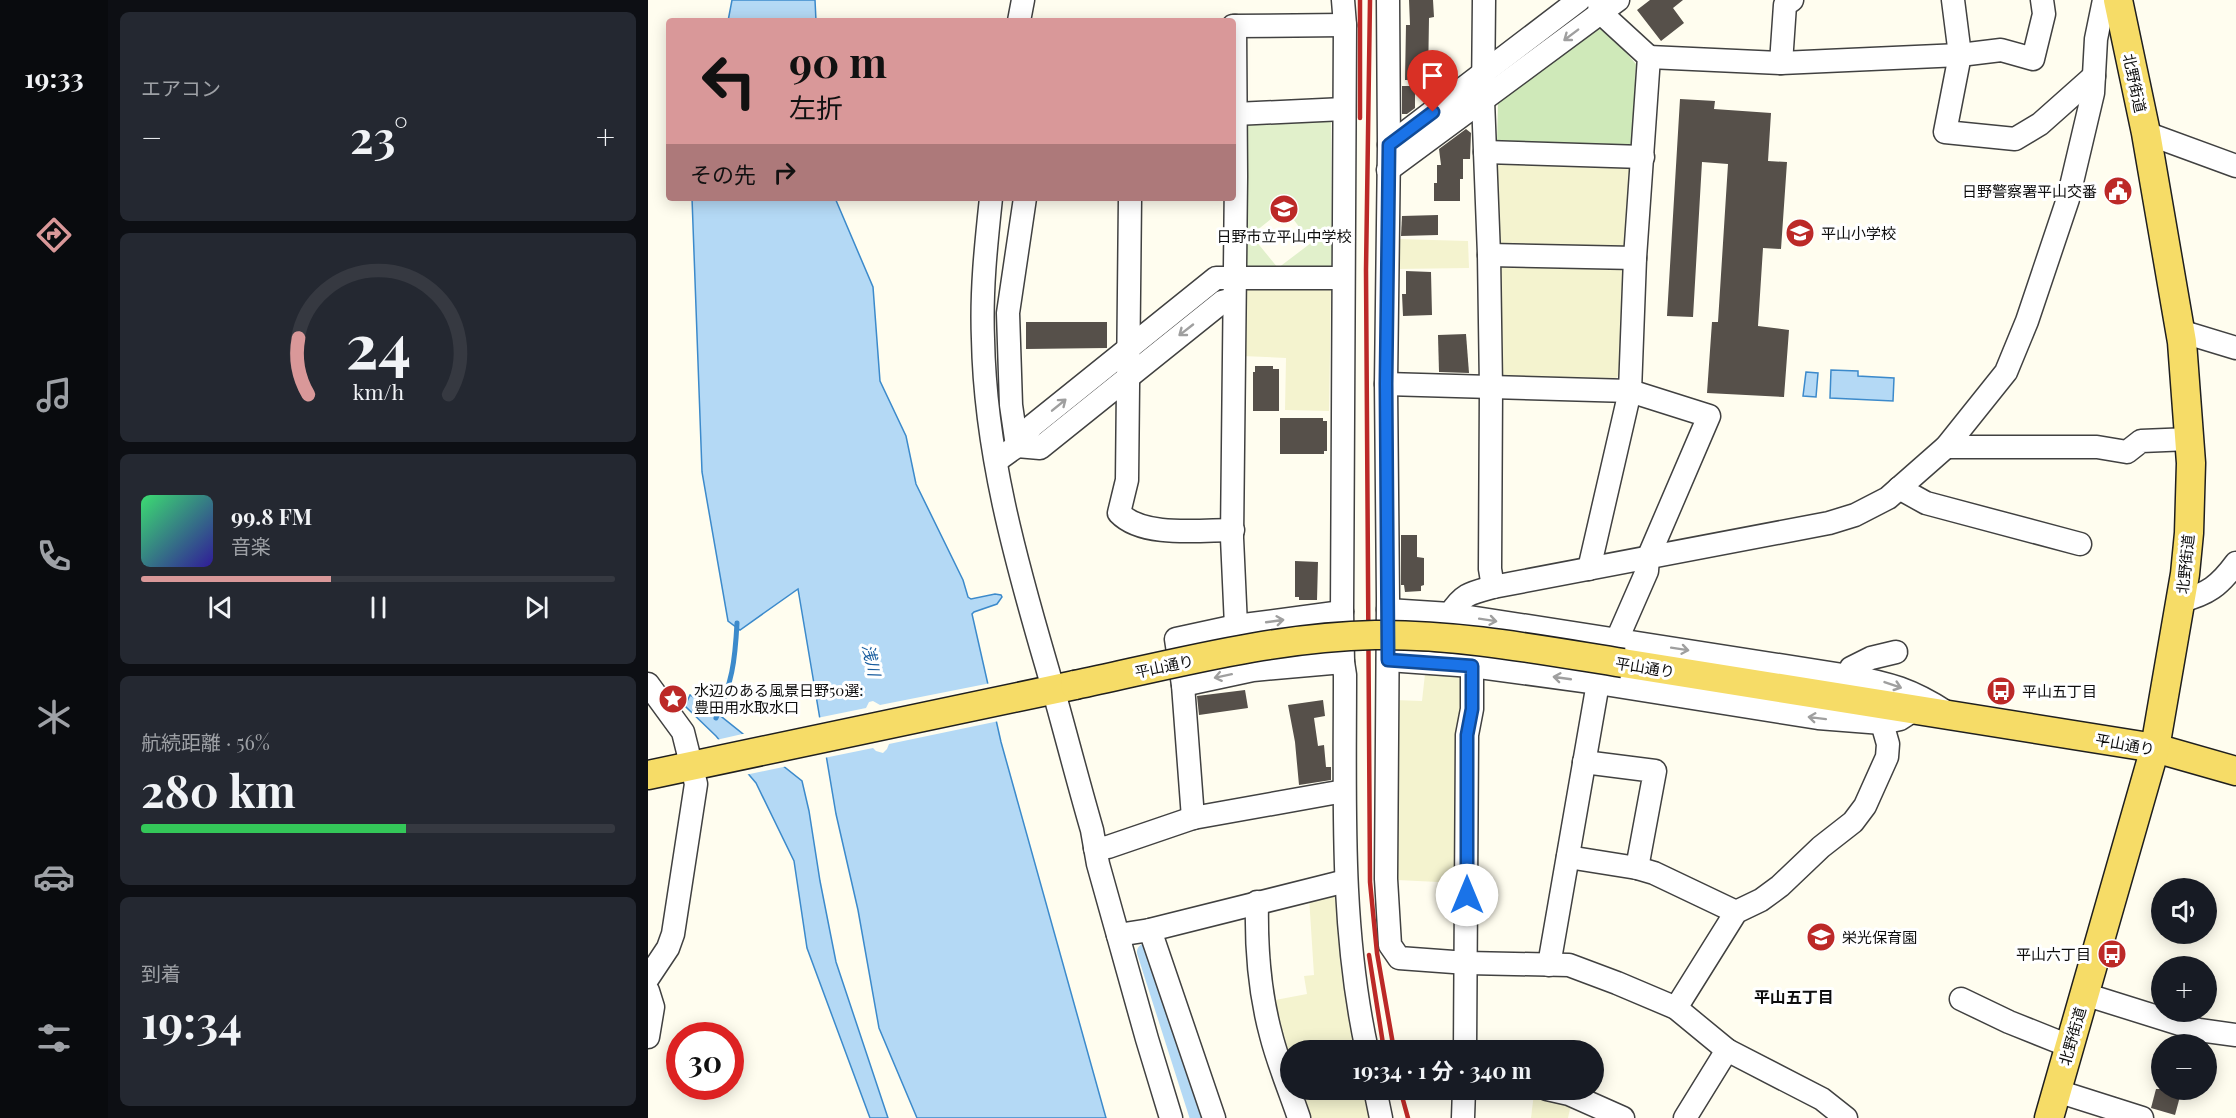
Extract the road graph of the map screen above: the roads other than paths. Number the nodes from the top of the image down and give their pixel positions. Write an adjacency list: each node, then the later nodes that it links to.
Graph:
1 (1023, 0): 12 (street)
2 (1343, 0): 13 (street)
3 (1388, 0): 24 (street)
4 (1484, 0): 18 (street)
5 (1579, 0): 18 (street)
6 (1792, 0): 17 (street)
7 (1953, 0): 15 (street)
8 (2042, 0): 15 (street)
9 (2104, 0): 19 (street)
10 (2118, 0): 23 (main road, 北野街道)
11 (1605, 4): 16 (street); 20 (street, one-way to 20)
12 (1020, 18)
13 (1345, 25): 14 (street); 21 (street)
14 (1236, 26)
15 (1960, 55): 17 (street); 19 (street)
16 (1649, 57): 17 (street); 26 (street)
17 (1781, 63)
18 (1483, 74): 20 (street); 24 (street)
19 (2094, 75): 46 (street)
20 (1483, 100): 25 (street); 28 (street)
21 (1344, 109): 22 (street); 35 (street)
22 (1236, 114)
23 (2146, 133): 27 (street); 37 (main road, 北野街道)
24 (1389, 145): 28 (street)
25 (1485, 152): 26 (street); 33 (street)
26 (1643, 158): 34 (street)
27 (2236, 166)
28 (1388, 170): 41 (street)
29 (991, 201): 47 (street)
30 (1025, 201): 45 (street)
31 (1130, 201): 39 (street)
32 (1235, 201): 36 (street)
33 (1489, 255): 34 (street); 42 (street)
34 (1635, 258): 43 (street)
35 (1342, 278): 36 (street); 57 (street)
36 (1234, 289): 39 (street); 40 (street, one-way to 40); 49 (street)
37 (2180, 331): 38 (street); 44 (main road, 北野街道)
38 (2236, 348)
39 (1129, 349): 40 (street); 45 (street, one-way to 39)
40 (1128, 376): 45 (street); 49 (street)
41 (1386, 384): 42 (street); 56 (street)
42 (1491, 388): 43 (street); 54 (street)
43 (1630, 392): 51 (street); 53 (street)
44 (2190, 439): 46 (street); 55 (main road, 北野街道)
45 (1017, 446): 47 (street)
46 (1946, 447): 48 (street)
47 (996, 461): 69 (street)
48 (1899, 488): 50 (street); 51 (street)
49 (1233, 530): 59 (street)
50 (2080, 544)
51 (1648, 558): 53 (street); 60 (street)
52 (2236, 563): 55 (street)
53 (1589, 569): 54 (street)
54 (1492, 587): 58 (street)
55 (2181, 601): 73 (main road, 北野街道)
56 (1388, 610): 58 (street); 62 (street)
57 (1342, 612): 59 (street, one-way to 57); 63 (street)
58 (1450, 614): 60 (street, one-way to 60)
59 (1236, 626): 68 (street)
60 (1620, 651): 65 (street, one-way to 65); 66 (street); 69 (main road, 平山通り, bridge); 70 (main road, 平山通り)
61 (1896, 652): 65 (street)
62 (1388, 660): 64 (street); 88 (street)
63 (1343, 662): 68 (street, one-way to 68); 78 (street)
64 (1472, 666): 66 (street, one-way to 64); 88 (street)
65 (1849, 676): 71 (street, one-way to 71)
66 (1598, 683): 72 (street, one-way to 66); 74 (street)
67 (648, 684): 75 (street)
68 (1183, 685): 79 (street)
69 (1056, 689): 75 (main road, 平山通り); 80 (street)
70 (1914, 710): 71 (main road, 平山通り); 72 (street)
71 (1951, 716): 73 (main road, 平山通り)
72 (1882, 723): 85 (street)
73 (2155, 748): 76 (main road, 平山通り); 92 (main road, 北野街道)
74 (1584, 762): 81 (street); 82 (street)
75 (705, 763): 77 (main road, 平山通り); 90 (street)
76 (2236, 771)
77 (648, 775)
78 (1344, 791): 79 (street); 83 (street)
79 (1193, 818): 80 (street)
80 (1095, 848): 87 (street)
81 (1568, 857): 82 (street); 89 (street)
82 (1636, 868): 85 (street)
83 (1346, 881): 84 (street); 97 (street)
84 (1257, 902): 86 (street); 107 (street)
85 (1736, 912): 94 (street)
86 (1150, 930): 87 (street); 106 (street)
87 (1118, 935): 105 (street)
88 (1467, 963): 89 (street); 98 (street)
89 (1549, 965): 94 (street)
90 (648, 978)
91 (648, 990): 96 (street)
92 (2084, 994): 95 (street); 99 (main road, 北野街道)
93 (1961, 999): 99 (street)
94 (1676, 1008): 100 (street)
95 (2236, 1035)
96 (648, 1037)
97 (1364, 1040)
98 (1465, 1040)
99 (2070, 1046): 101 (main road, 北野街道)
100 (1727, 1050): 111 (street); 112 (street)
101 (2057, 1091): 113 (main road, 北野街道); 114 (street)
102 (1377, 1100): 108 (street)
103 (1464, 1100): 109 (street)
104 (1582, 1100): 110 (street)
105 (1171, 1118)
106 (1214, 1118)
107 (1299, 1118)
108 (1381, 1118)
109 (1463, 1118)
110 (1623, 1118)
111 (1685, 1118)
112 (1846, 1118)
113 (2049, 1118)
114 (2142, 1118)

